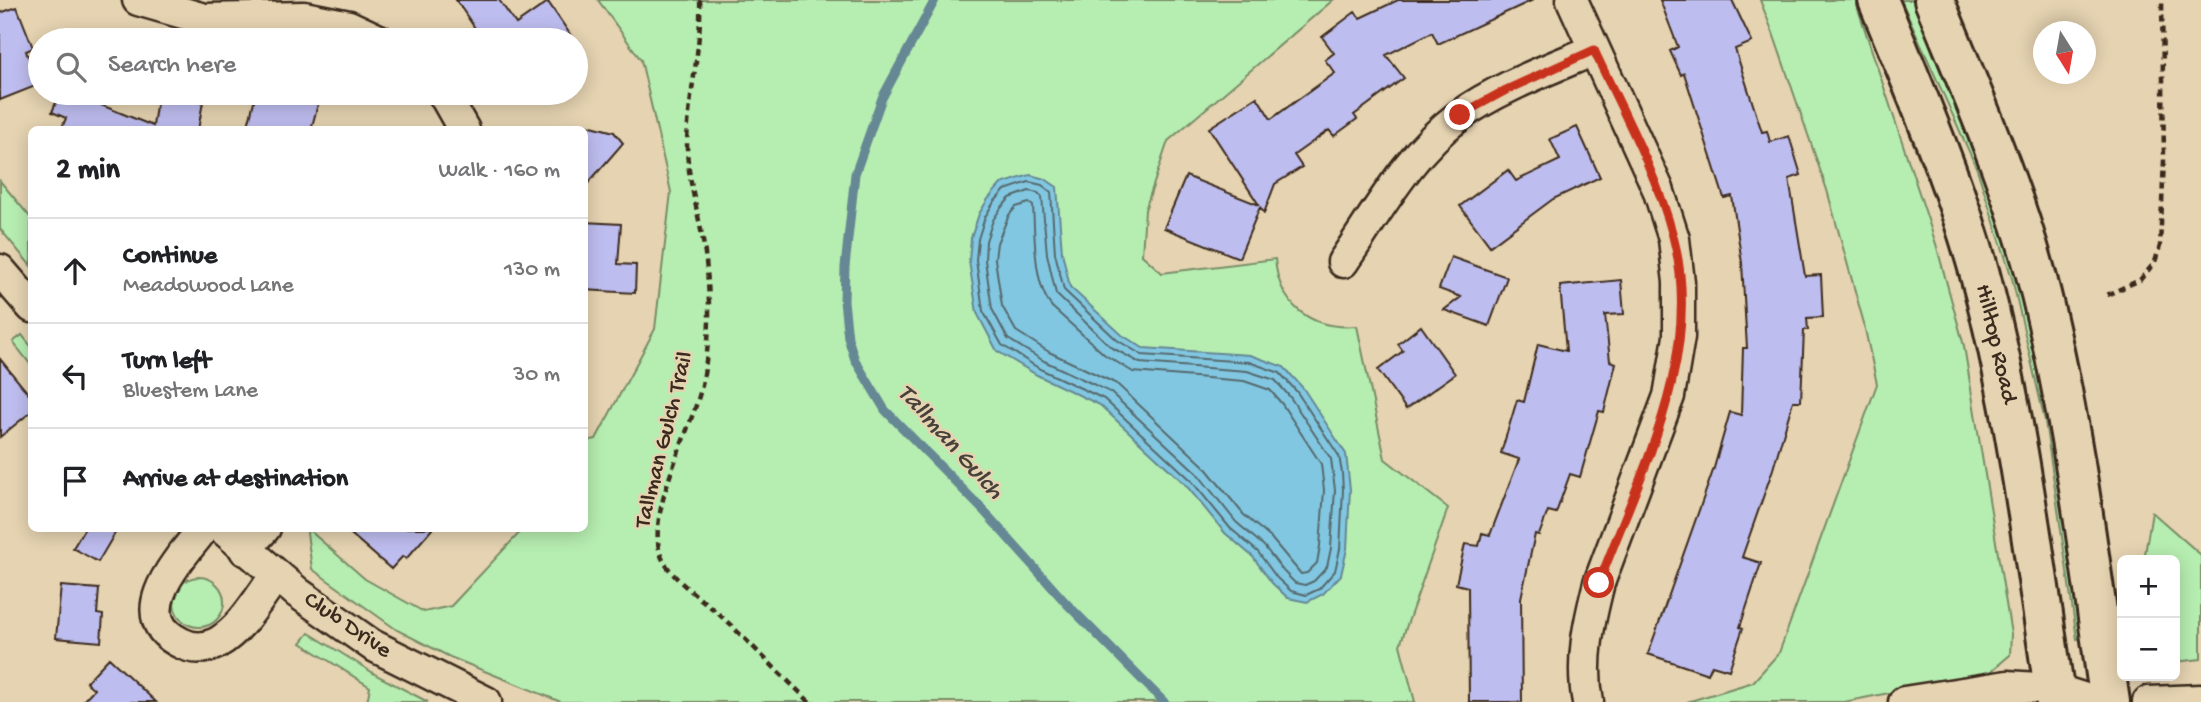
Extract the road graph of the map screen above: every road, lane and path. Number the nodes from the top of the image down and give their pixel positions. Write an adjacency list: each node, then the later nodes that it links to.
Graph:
1 (138, 0): 7 (street)
2 (700, 0): 22 (path, Tallman Gulch Trail)
3 (1572, 0): 8 (street)
4 (1878, 0): 19 (main road, Hilltop Road)
5 (1934, 0): 26 (main road)
6 (2162, 0): 13 (path)
7 (353, 28)
8 (1594, 50): 11 (street); 23 (street)
9 (450, 105): 10 (street)
10 (462, 126)
11 (1343, 262)
12 (4, 282): 14 (street)
13 (2107, 295)
14 (28, 303)
15 (201, 532): 18 (street)
16 (234, 532): 17 (street, Club Drive)
17 (255, 539): 18 (street, Club Drive)
18 (276, 575): 21 (street, Club Drive)
19 (2055, 695): 24 (street); 25 (street)
20 (2201, 699): 27 (street)
21 (485, 702)
22 (810, 702)
23 (1588, 702)
24 (1904, 702)
25 (2095, 702)
26 (2110, 702)
27 (2148, 702)

